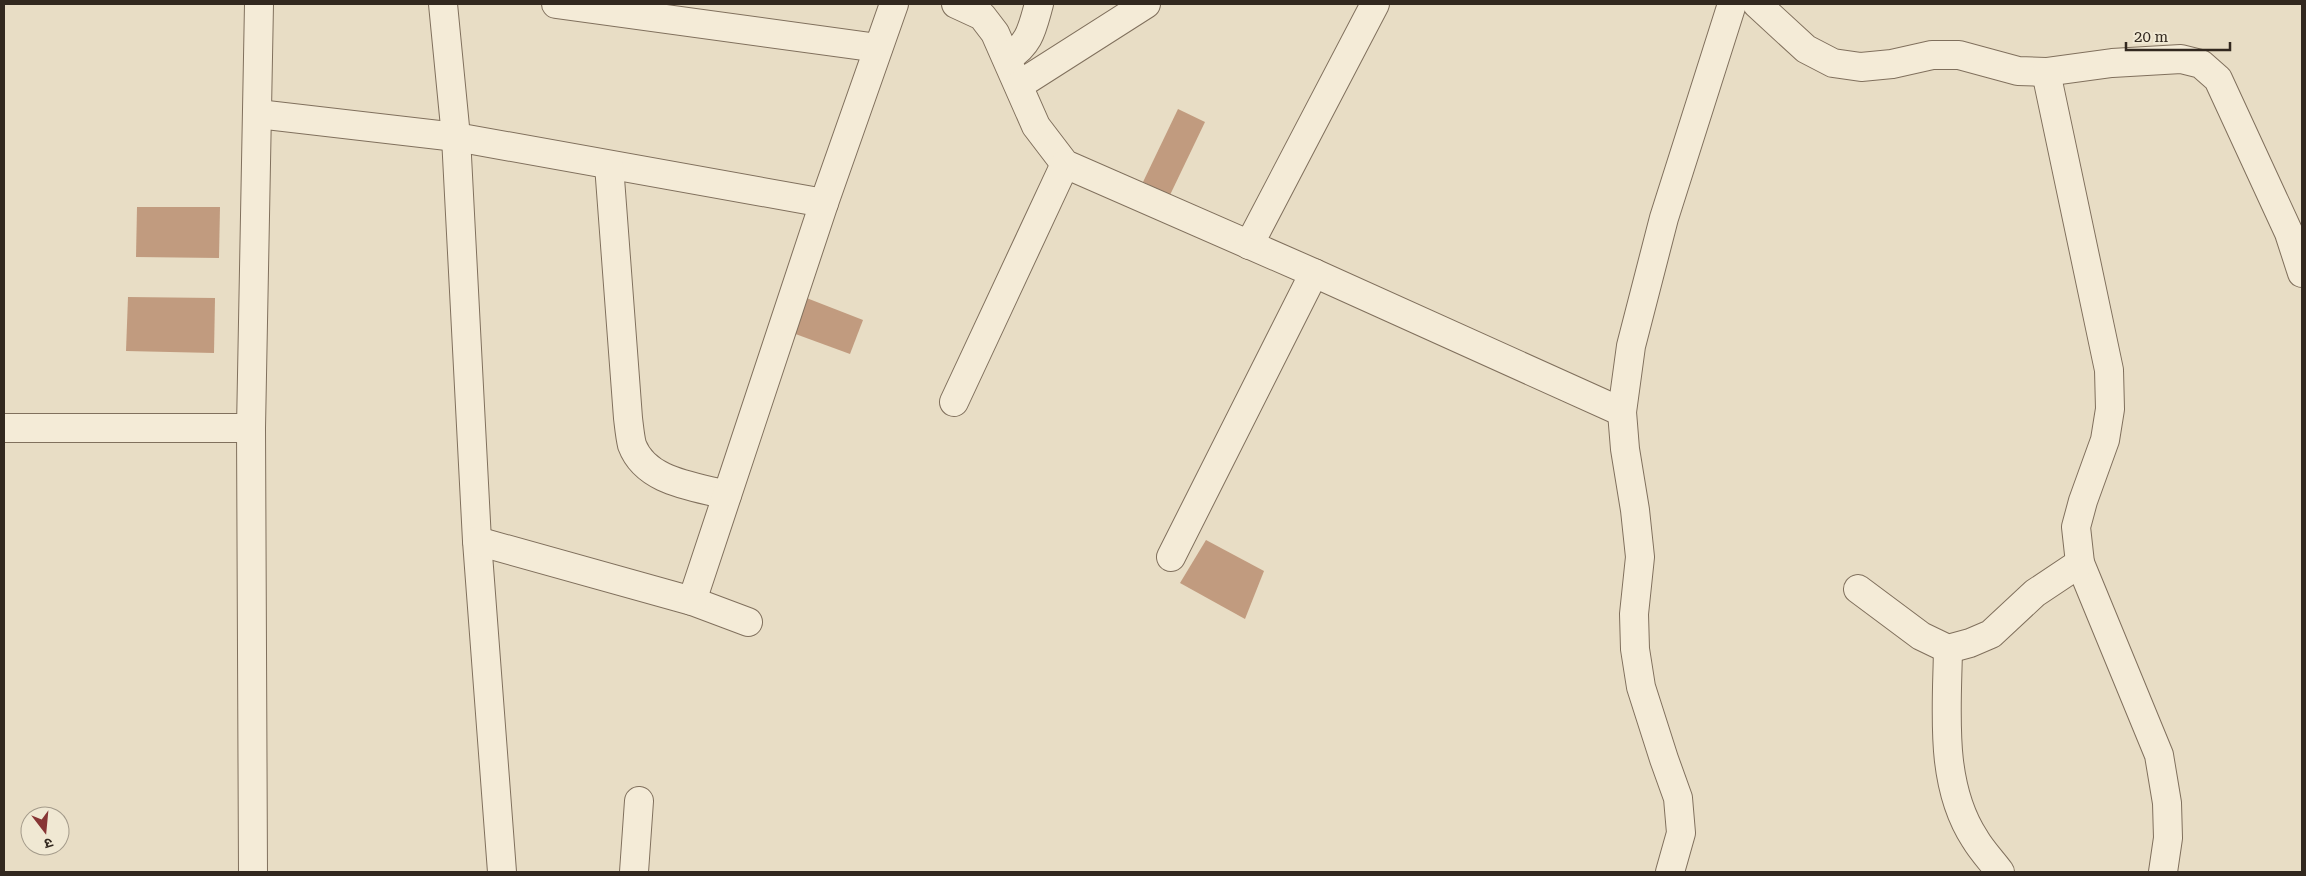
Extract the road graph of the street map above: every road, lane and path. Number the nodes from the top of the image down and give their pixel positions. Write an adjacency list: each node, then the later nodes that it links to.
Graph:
1 (259, 4): 15 (street)
2 (443, 4): 16 (street)
3 (556, 4): 11 (street)
4 (894, 4): 11 (street)
5 (956, 4): 12 (street)
6 (1039, 4): 12 (street)
7 (1146, 4): 14 (street)
8 (1375, 4): 20 (street)
9 (1732, 4): 24 (street)
10 (1757, 4): 13 (street)
11 (878, 48): 19 (street)
12 (1007, 58): 14 (street)
13 (2046, 72): 21 (street); 30 (street)
14 (1019, 85): 17 (street)
15 (258, 114): 16 (street); 26 (street)
16 (456, 137): 18 (street); 28 (street)
17 (1065, 164): 20 (street); 23 (street)
18 (609, 165): 19 (street); 27 (street)
19 (824, 203): 27 (street)
20 (1248, 245): 22 (street)
21 (2302, 272)
22 (1314, 273): 24 (street); 29 (street)
23 (954, 402)
24 (1622, 412): 39 (street)
25 (4, 428): 26 (street)
26 (251, 428): 36 (street)
27 (727, 495): 32 (street)
28 (477, 541): 32 (street); 37 (street)
29 (1171, 557)
30 (2080, 563): 34 (street); 41 (street)
31 (1858, 589): 34 (street)
32 (692, 601): 33 (street)
33 (748, 622)
34 (1948, 649): 40 (street)
35 (639, 802): 38 (street)
36 (253, 872)
37 (502, 872)
38 (634, 872)
39 (1670, 872)
40 (2000, 872)
41 (2163, 872)

